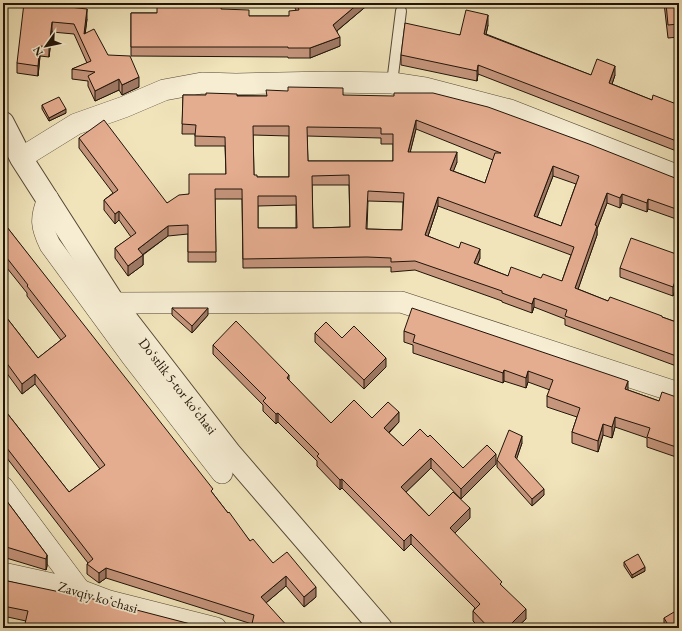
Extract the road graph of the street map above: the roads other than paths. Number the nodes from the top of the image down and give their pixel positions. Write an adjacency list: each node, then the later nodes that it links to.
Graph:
1 (401, 11): 2 (lane)
2 (392, 83): 4 (street); 5 (street)
3 (3, 123): 4 (street, Doʻstlik 5-tor koʻchasi)
4 (21, 158): 6 (street, Doʻstlik 5-tor koʻchasi)
5 (679, 176)
6 (48, 199): 7 (street, Doʻstlik 5-tor koʻchasi); 9 (street)
7 (114, 303): 8 (street); 14 (street, Doʻstlik 5-tor koʻchasi)
8 (679, 393)
9 (222, 473)
10 (3, 487): 12 (street)
11 (3, 573): 12 (street, Zavqiy koʻchasi)
12 (80, 590): 13 (street, Zavqiy koʻchasi)
13 (216, 628)
14 (381, 628)

